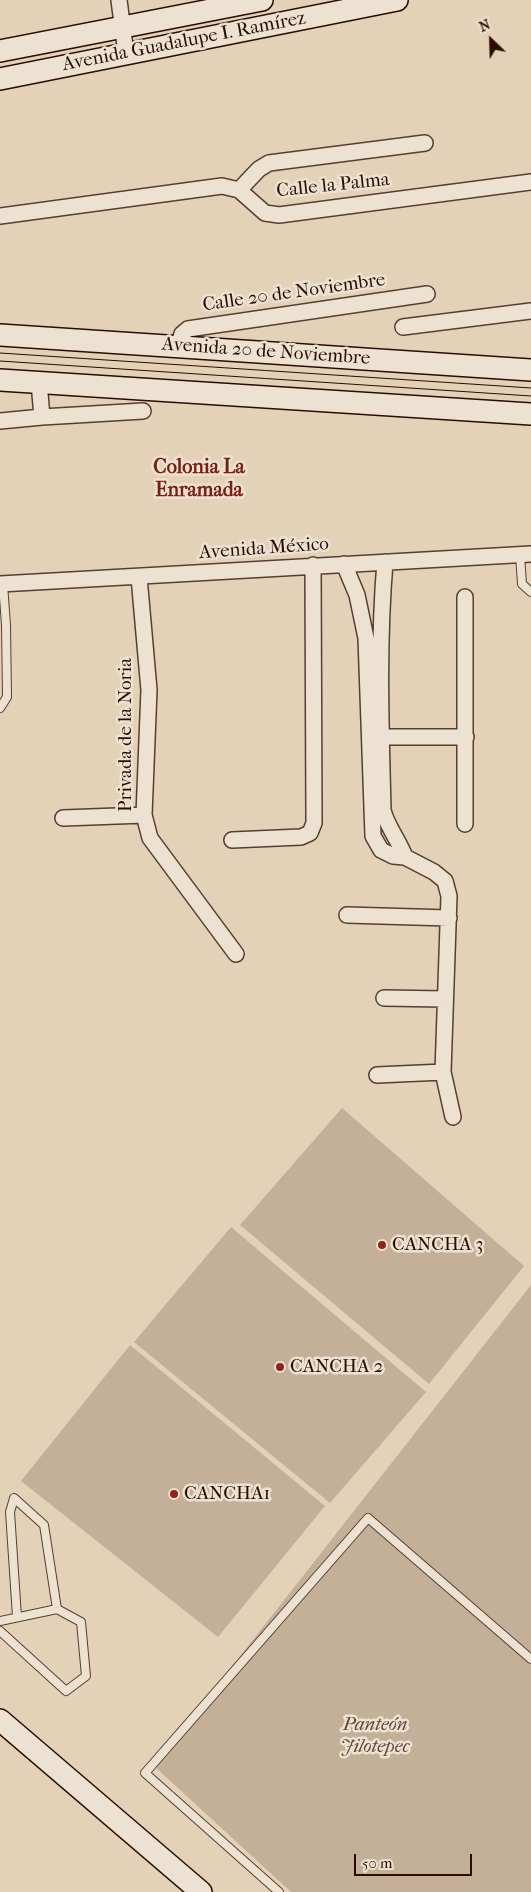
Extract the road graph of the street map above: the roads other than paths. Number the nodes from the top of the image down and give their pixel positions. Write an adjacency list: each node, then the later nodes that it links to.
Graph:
1 (119, 0): 4 (street)
2 (262, 0): 4 (main road, Avenida Guadalupe I. Ramírez)
3 (397, 0): 6 (main road, Avenida Guadalupe I. Ramírez)
4 (122, 27): 5 (main road, Avenida Guadalupe I. Ramírez); 6 (street)
5 (0, 52)
6 (126, 54): 7 (main road, Avenida Guadalupe I. Ramírez)
7 (0, 79)
8 (425, 143): 10 (street)
9 (531, 182): 10 (street, Calle la Palma)
10 (239, 190): 11 (street)
11 (0, 216)
12 (427, 294): 16 (street, Calle 20 de Noviembre)
13 (531, 312): 14 (street)
14 (403, 327)
15 (0, 335): 16 (main road, Avenida 20 de Noviembre)
16 (178, 347): 17 (main road, Avenida 20 de Noviembre)
17 (531, 370)
18 (0, 380): 19 (main road)
19 (39, 382): 21 (main road); 22 (street)
20 (143, 411): 22 (street)
21 (531, 414)
22 (42, 418): 23 (street)
23 (0, 421)
24 (525, 554): 25 (street, Avenida México); 30 (lane)
25 (385, 562): 26 (street, Avenida México); 33 (street)
26 (344, 564): 27 (street, Avenida México); 32 (street)
27 (313, 566): 28 (street, Avenida México); 42 (street)
28 (139, 577): 29 (street, Avenida México); 39 (street, Privada de la Noria)
29 (2, 584): 35 (lane)
30 (531, 592)
31 (465, 597): 37 (street)
32 (366, 638): 33 (street); 34 (street)
33 (382, 638): 34 (street)
34 (375, 696): 36 (street); 38 (street)
35 (0, 708)
36 (381, 737): 37 (street); 38 (street)
37 (466, 737): 41 (street)
38 (376, 770): 44 (street)
39 (144, 815): 40 (street); 45 (street, Privada de la Noria)
40 (63, 818)
41 (465, 824)
42 (232, 840)
43 (346, 915): 44 (street)
44 (449, 918): 47 (street)
45 (236, 954)
46 (384, 998): 47 (street)
47 (446, 999): 48 (street)
48 (443, 1072): 49 (street); 50 (street)
49 (377, 1075)
50 (453, 1117)
51 (57, 1609): 52 (lane); 52 (lane); 54 (lane)
52 (17, 1617): 53 (lane)
53 (0, 1621)
54 (0, 1631)
55 (531, 1659): 58 (lane)
56 (0, 1720): 57 (main road)
57 (200, 1892)
58 (279, 1892)

